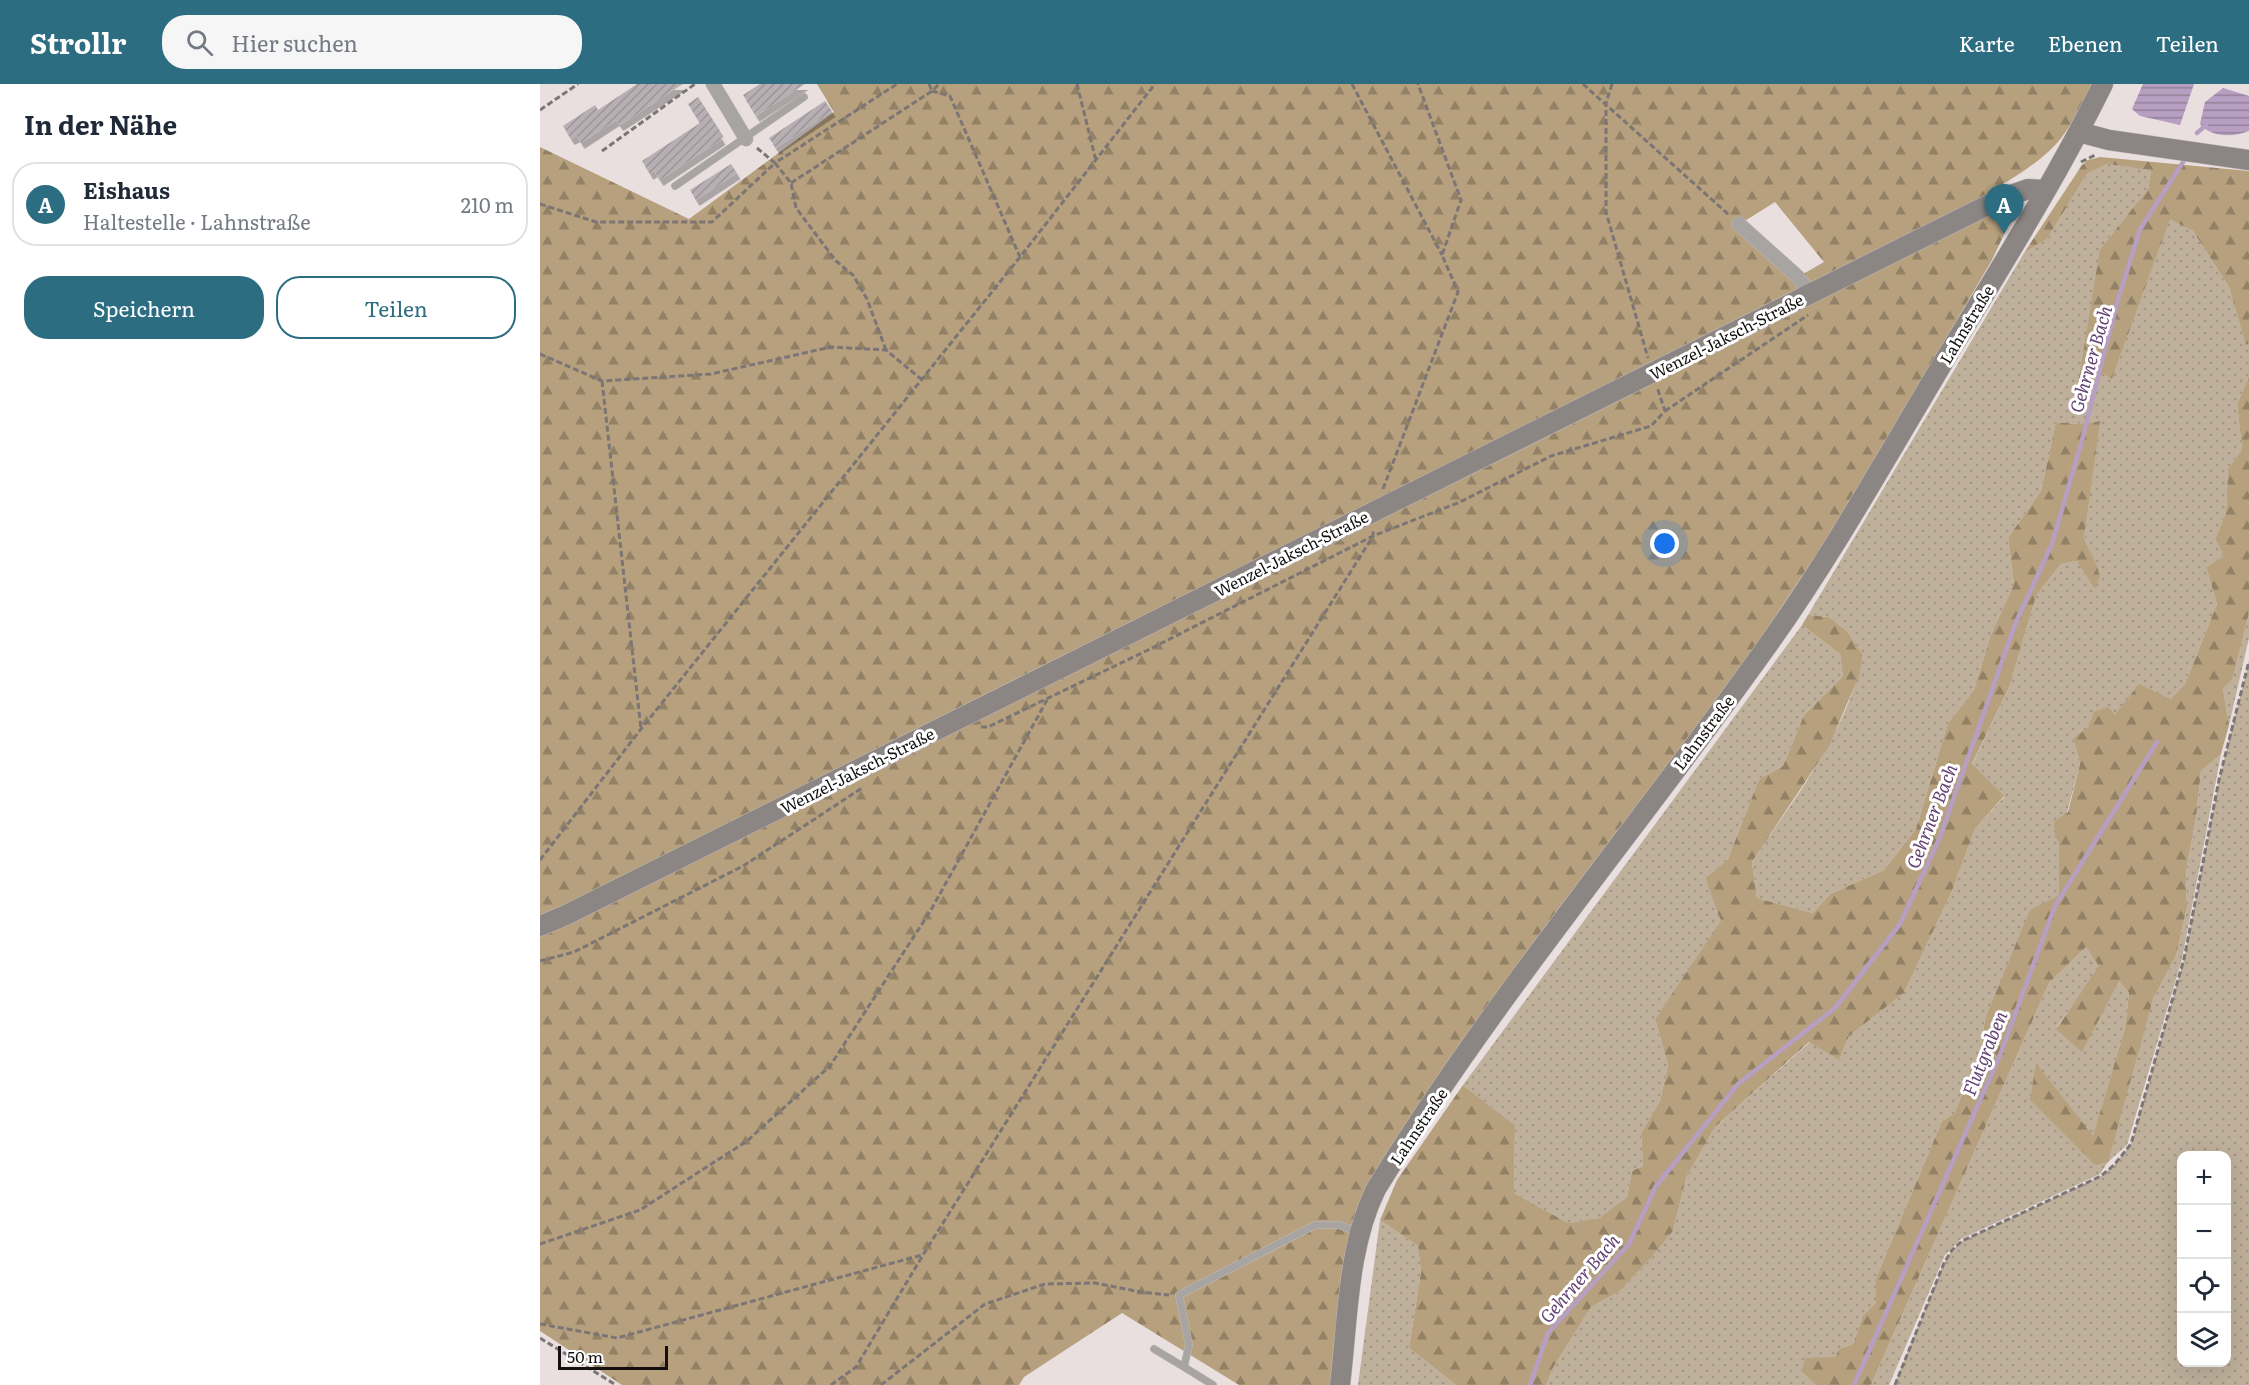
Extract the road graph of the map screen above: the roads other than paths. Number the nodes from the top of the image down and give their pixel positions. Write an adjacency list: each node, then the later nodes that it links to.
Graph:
1 (713, 84): 5 (street)
2 (2103, 84): 4 (street, Lahnstraße)
3 (804, 98): 5 (lane)
4 (2079, 132): 6 (street); 8 (street, Lahnstraße)
5 (746, 139): 7 (lane)
6 (2249, 160)
7 (675, 186)
8 (2045, 190): 10 (street, Wenzel-Jaksch-Straße); 12 (street, Lahnstraße)
9 (1739, 224): 10 (street)
10 (1810, 304): 11 (street, Wenzel-Jaksch-Straße)
11 (540, 926)
12 (1359, 1232): 14 (lane); 16 (street, Lahnstraße)
13 (1154, 1349): 14 (lane)
14 (1184, 1367): 15 (lane)
15 (1213, 1385)
16 (1340, 1385)

